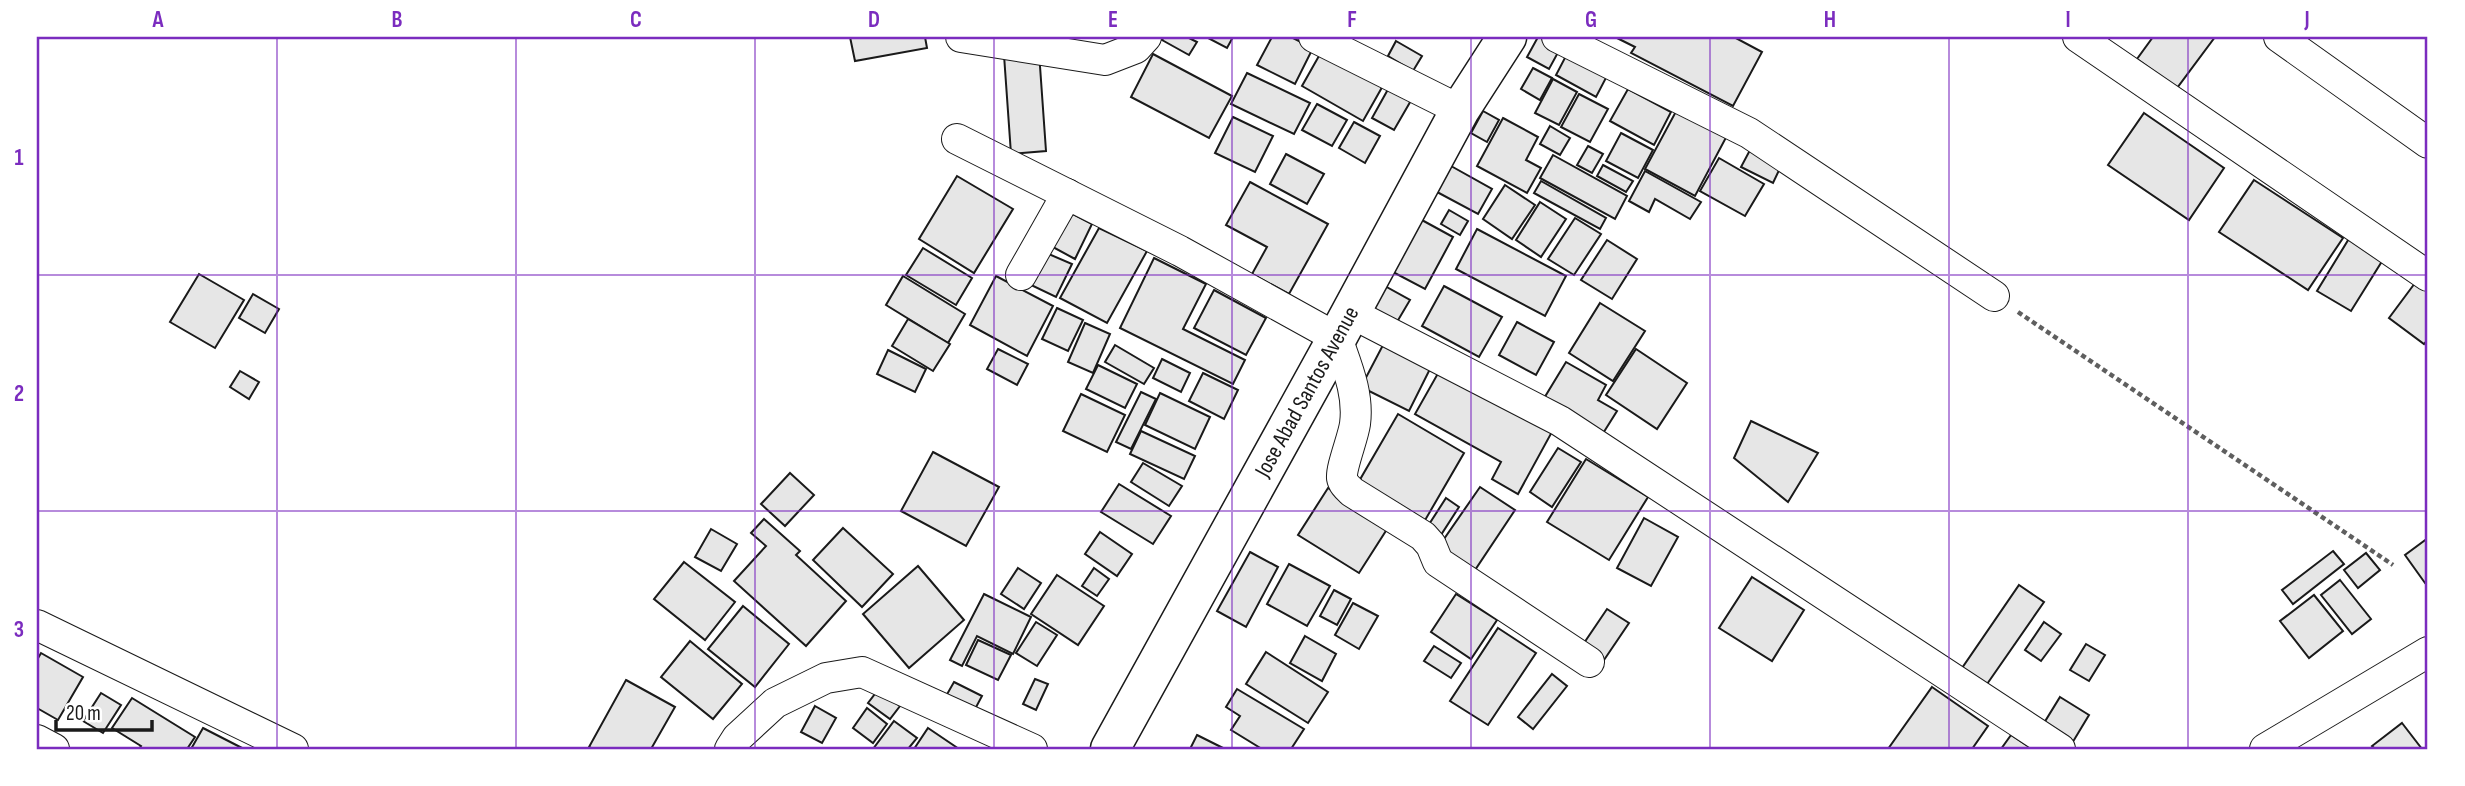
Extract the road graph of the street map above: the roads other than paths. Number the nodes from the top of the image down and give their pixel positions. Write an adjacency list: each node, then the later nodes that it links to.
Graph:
1 (961, 37): 2 (street)
2 (1146, 37)
3 (1314, 37): 8 (street)
4 (1507, 37): 8 (highway, Jose Abad Santos Avenue)
5 (1557, 37): 14 (street)
6 (2078, 37): 13 (street)
7 (2279, 37): 10 (street)
8 (1460, 110): 15 (highway, Jose Abad Santos Avenue)
9 (957, 139): 11 (street)
10 (2428, 143)
11 (1067, 194): 12 (street); 15 (street)
12 (1021, 275)
13 (2428, 276)
14 (1994, 296)
15 (1344, 326): 18 (street); 24 (highway, Jose Abad Santos Avenue); 25 (street)
16 (37, 625): 21 (street)
17 (2428, 652): 26 (street)
18 (1589, 662)
19 (37, 740): 20 (street)
20 (54, 749)
21 (293, 749)
22 (730, 749): 23 (street)
23 (1032, 749)
24 (1110, 749)
25 (2060, 749)
26 (2265, 749)

